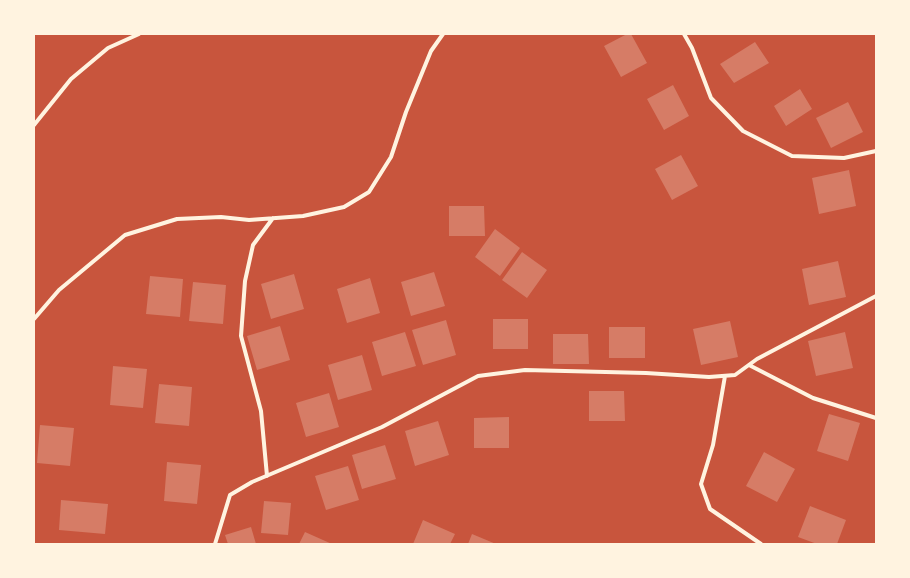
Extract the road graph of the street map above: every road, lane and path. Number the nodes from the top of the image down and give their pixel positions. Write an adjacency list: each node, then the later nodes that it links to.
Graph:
1 (139, 34): 4 (lane)
2 (444, 34): 6 (lane)
3 (684, 34): 5 (lane)
4 (34, 125)
5 (876, 151)
6 (272, 218): 8 (lane); 12 (lane)
7 (876, 296): 9 (lane)
8 (34, 320)
9 (749, 365): 10 (lane); 11 (lane)
10 (725, 376): 12 (lane); 14 (lane)
11 (876, 418)
12 (267, 476): 13 (lane)
13 (215, 544)
14 (761, 544)

